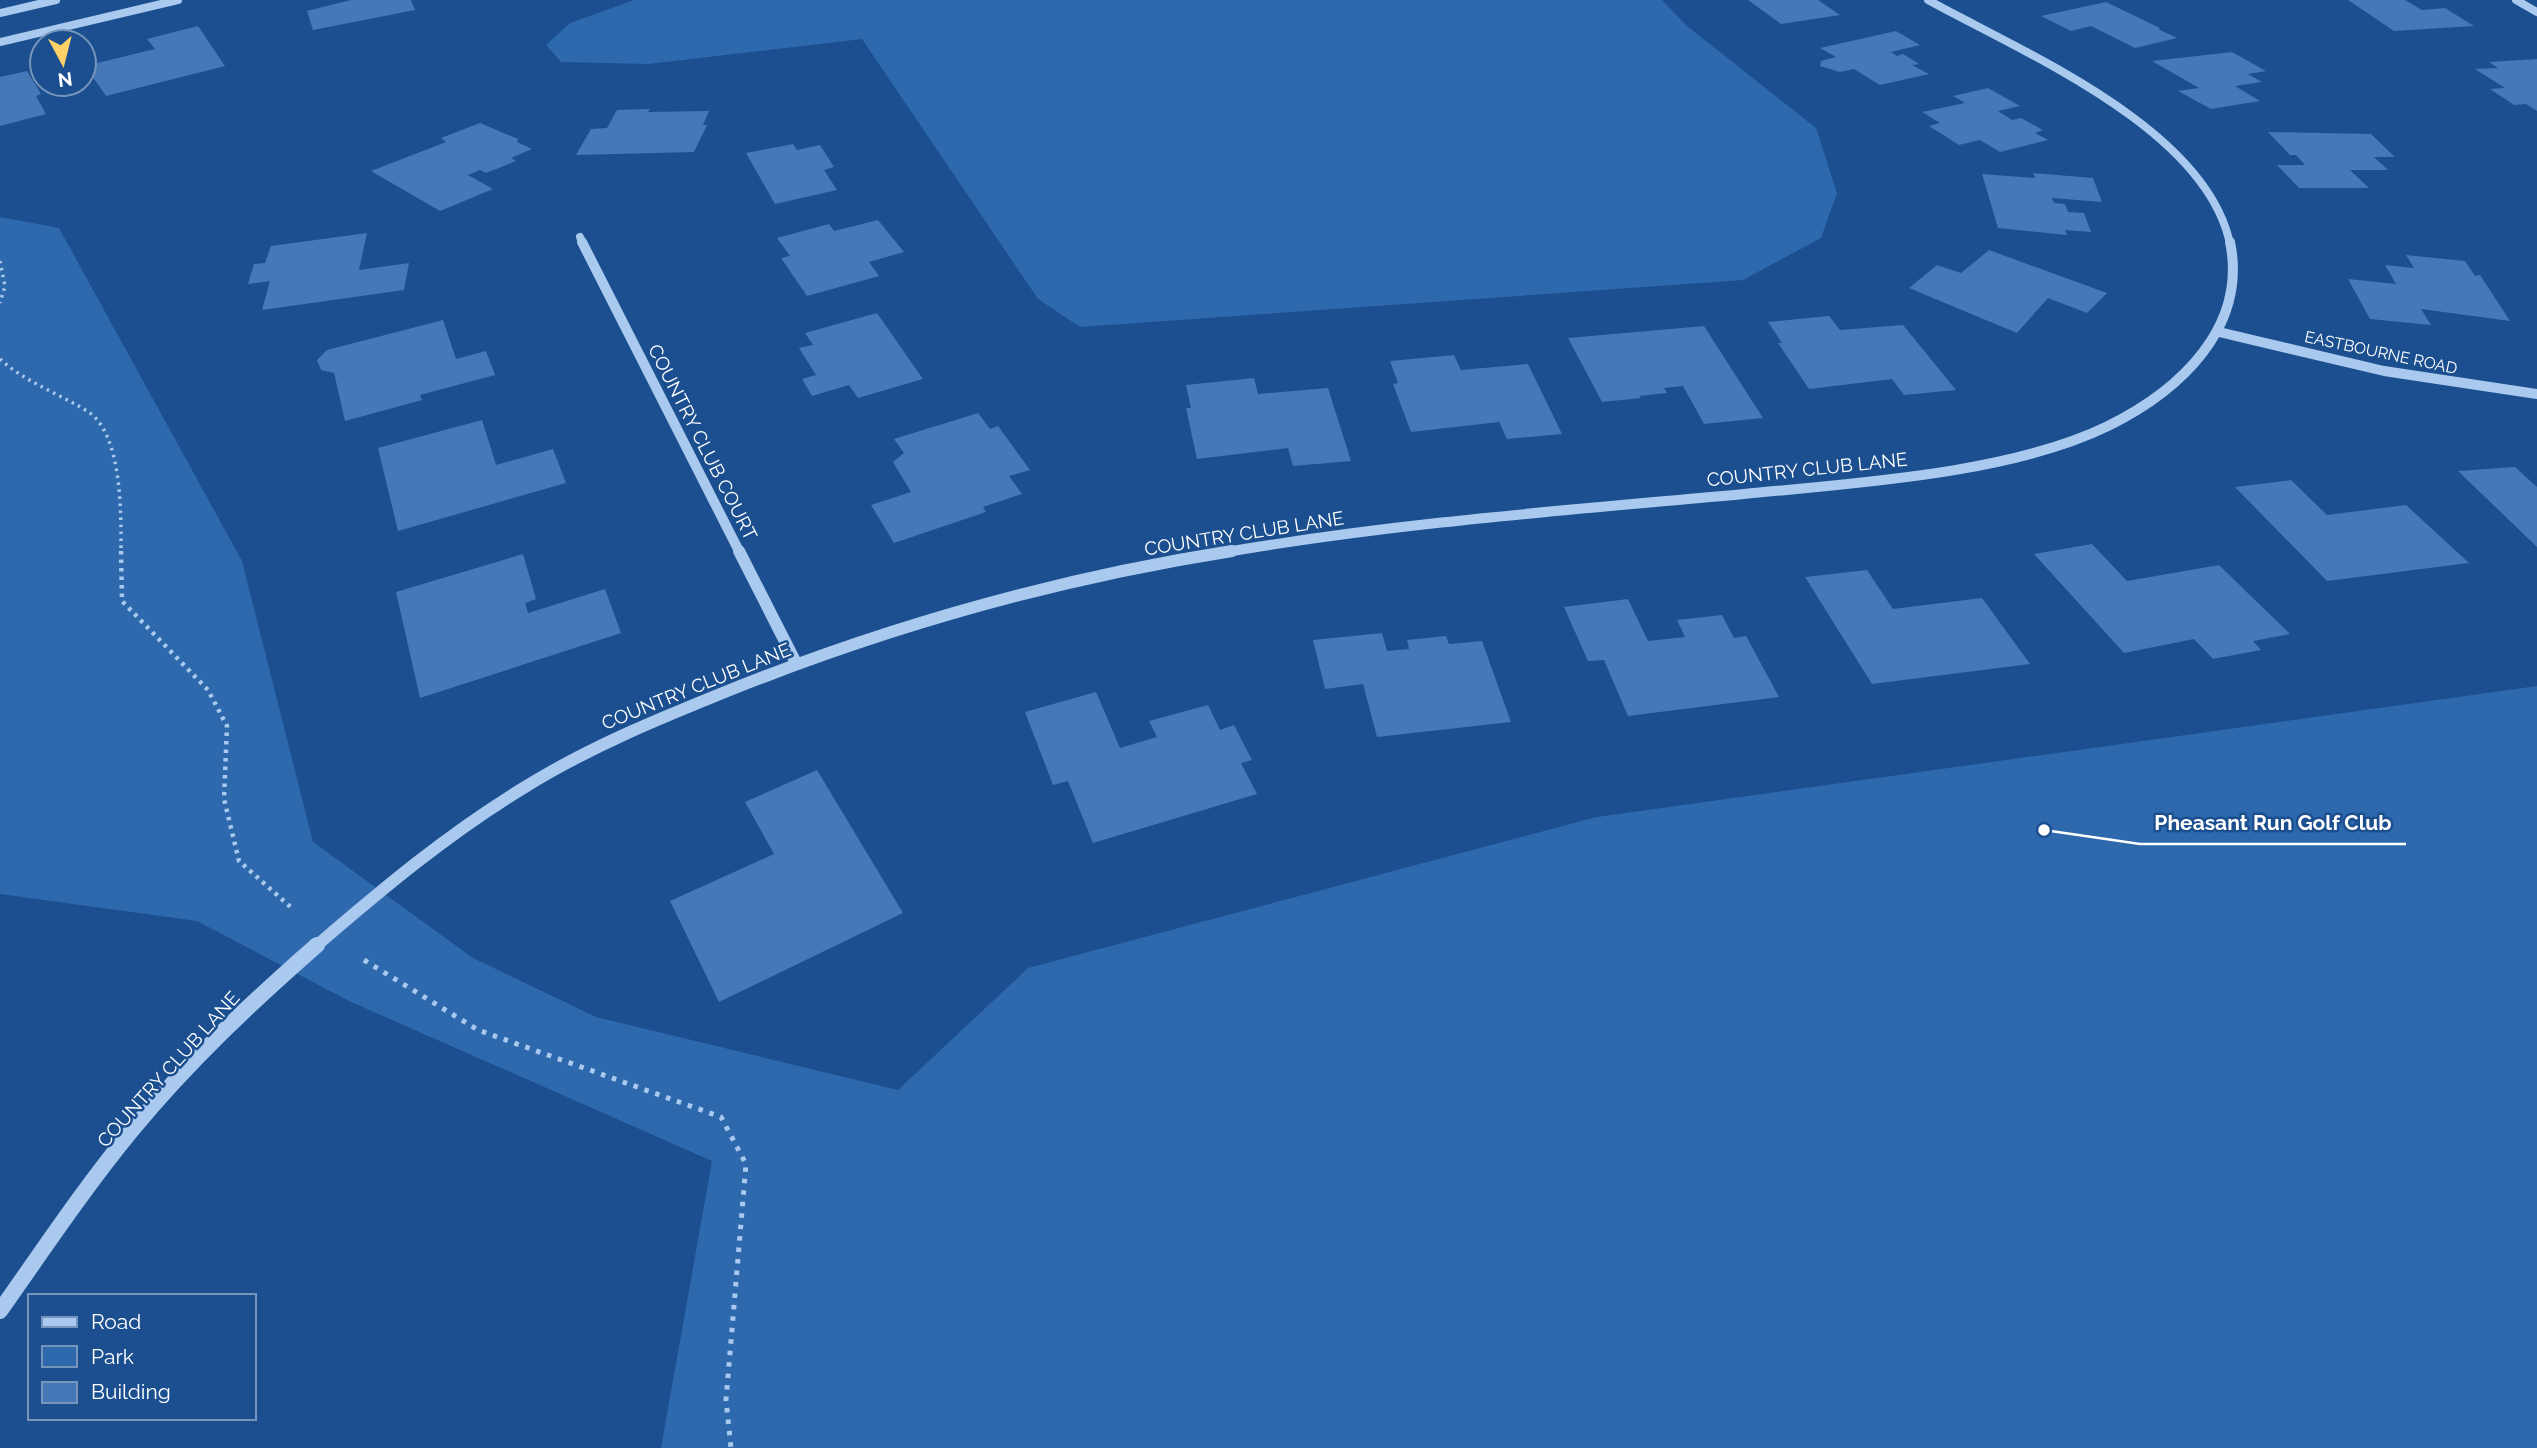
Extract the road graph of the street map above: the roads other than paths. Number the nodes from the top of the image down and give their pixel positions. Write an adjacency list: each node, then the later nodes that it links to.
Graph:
1 (56, 0): 6 (street)
2 (178, 0): 7 (street)
3 (1927, 0): 9 (street, COUNTRY CLUB LANE)
4 (2516, 0): 5 (street)
5 (2537, 12)
6 (0, 13)
7 (0, 43)
8 (580, 237): 11 (street, COUNTRY CLUB COURT)
9 (2219, 332): 10 (street, EASTBOURNE ROAD); 11 (street, COUNTRY CLUB LANE)
10 (2537, 394)
11 (796, 663): 12 (street, COUNTRY CLUB LANE)
12 (0, 1311)

